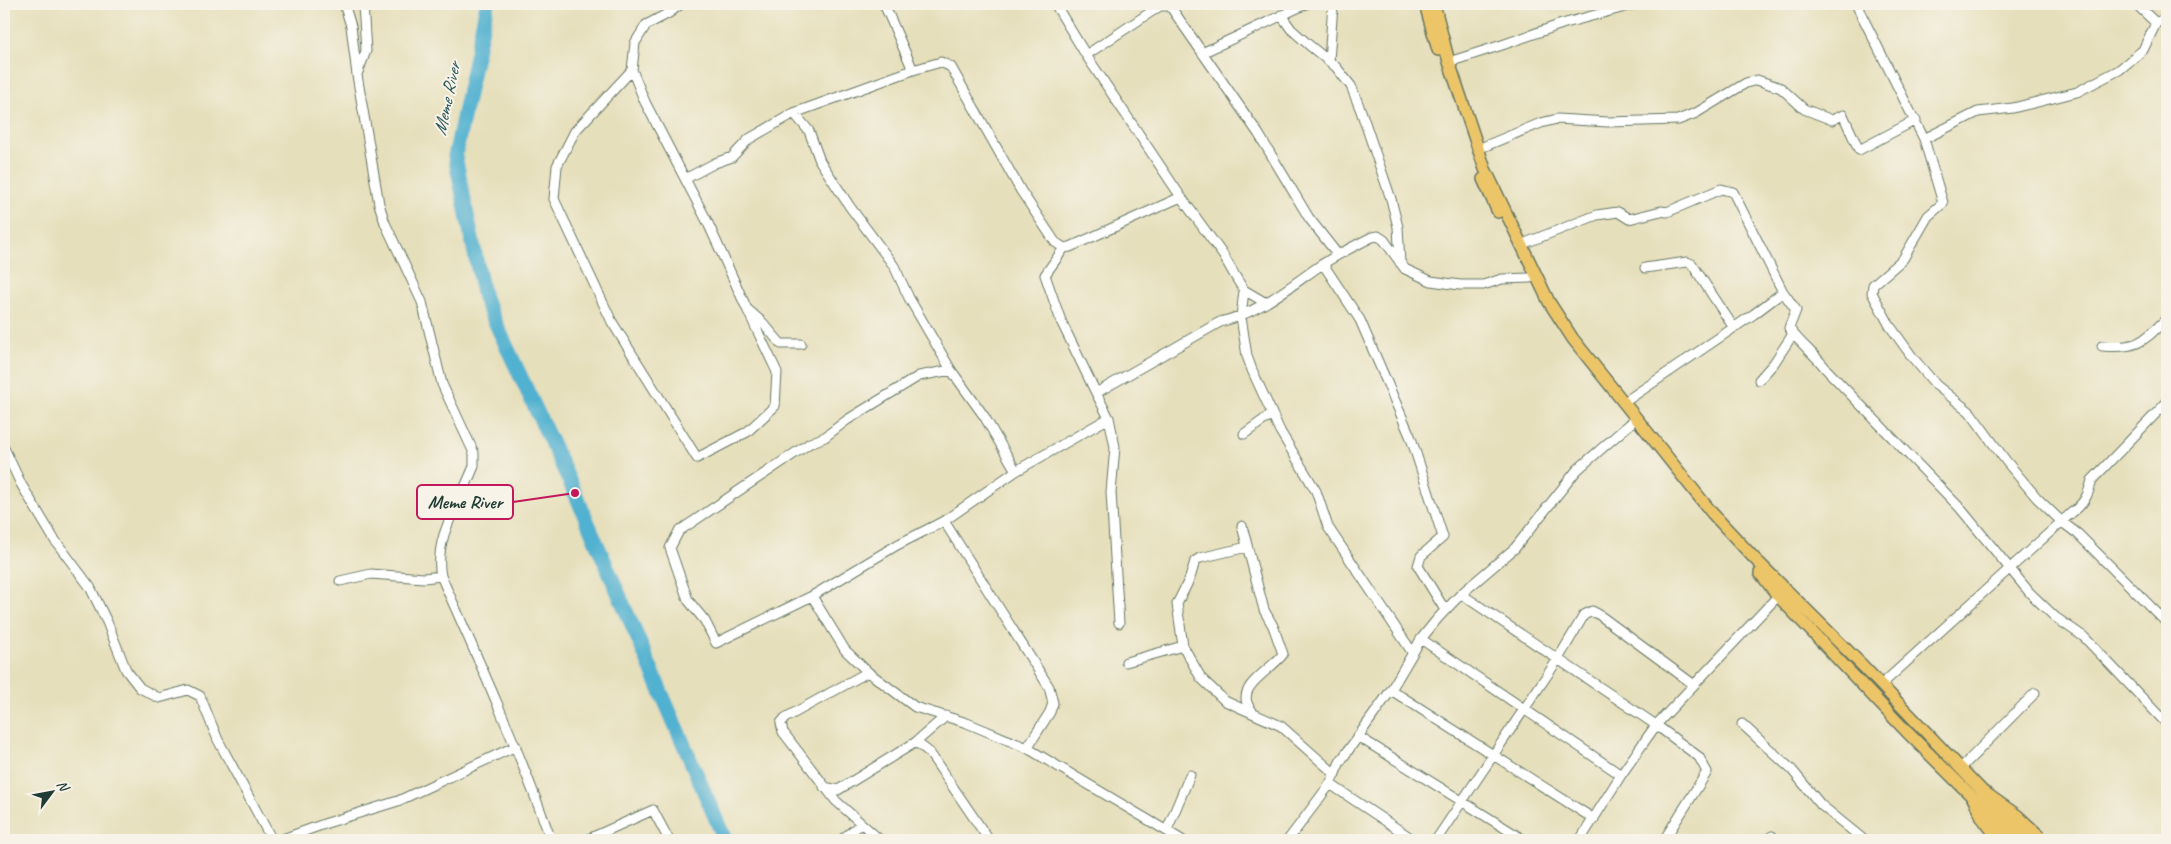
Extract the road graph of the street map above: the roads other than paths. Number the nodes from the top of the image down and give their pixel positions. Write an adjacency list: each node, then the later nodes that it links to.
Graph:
1 (344, 4): 22 (street)
2 (364, 4): 22 (street)
3 (681, 4): 20 (street)
4 (884, 4): 21 (street)
5 (1055, 4): 17 (street)
6 (1306, 4): 14 (street)
7 (1333, 4): 18 (street)
8 (1425, 4): 35 (main road)
9 (1434, 4): 19 (main road)
10 (1636, 4): 19 (street)
11 (1856, 4): 24 (street)
12 (2136, 4): 15 (street)
13 (1177, 8): 16 (street); 17 (street)
14 (1281, 15): 16 (street); 18 (street)
15 (2163, 21): 25 (street)
16 (1202, 53): 31 (street)
17 (1086, 55): 28 (street)
18 (1329, 61): 33 (street)
19 (1449, 62): 26 (main road)
20 (632, 70): 27 (street); 39 (street)
21 (913, 70): 23 (street); 30 (street)
22 (357, 75): 62 (street)
23 (794, 113): 27 (street); 46 (street)
24 (1916, 120): 25 (street); 26 (street)
25 (1924, 139): 58 (street)
26 (1478, 149): 29 (main road)
27 (684, 179): 39 (street)
28 (1181, 197): 30 (street); 36 (street)
29 (1520, 245): 37 (street); 50 (main road)
30 (1064, 248): 48 (street)
31 (1338, 255): 32 (street); 33 (street)
32 (1323, 264): 38 (street); 67 (street)
33 (1400, 264): 35 (street)
34 (1646, 268): 42 (street)
35 (1530, 278): 53 (main road)
36 (1244, 290): 38 (street); 40 (street)
37 (1783, 292): 42 (street); 43 (street)
38 (1266, 303): 40 (street)
39 (747, 309): 44 (street)
40 (1241, 318): 48 (street); 51 (street)
41 (2167, 318): 45 (street)
42 (1734, 328): 50 (street)
43 (1792, 334): 47 (street); 61 (street)
44 (801, 344)
45 (2102, 346)
46 (951, 370): 56 (street); 66 (street)
47 (1759, 380)
48 (1096, 393): 52 (street)
49 (2167, 402): 58 (street)
50 (1623, 403): 64 (main road)
51 (1272, 414): 54 (street); 72 (street)
52 (1109, 418): 56 (street); 68 (street)
53 (1631, 423): 64 (main road); 65 (street)
54 (1244, 434)
55 (4, 448): 105 (street)
56 (1016, 471): 57 (street)
57 (944, 521): 66 (street); 89 (street)
58 (2062, 522): 61 (street); 69 (street)
59 (1242, 526): 60 (street)
60 (1247, 547): 71 (street); 81 (street)
61 (2009, 568): 77 (street); 84 (street)
62 (440, 576): 63 (street); 88 (street)
63 (340, 581)
64 (1780, 591): 76 (street); 77 (main road); 98 (main road)
65 (1461, 594): 67 (street); 73 (street)
66 (812, 596): 75 (street)
67 (1445, 610): 70 (street)
68 (1119, 623)
69 (2167, 623)
70 (1421, 639): 72 (street); 80 (street)
71 (1183, 646): 74 (street); 81 (street)
72 (1412, 652): 78 (street)
73 (1558, 659): 76 (street); 80 (street); 85 (street)
74 (1126, 662)
75 (868, 672): 82 (street); 96 (street)
76 (1693, 684): 85 (street)
77 (1881, 685): 91 (main road)
78 (1391, 690): 86 (street); 90 (street)
79 (2035, 693): 91 (street)
80 (1524, 710): 90 (street); 94 (street)
81 (1254, 712): 92 (street)
82 (946, 716): 87 (street); 89 (street)
83 (1742, 724): 120 (street)
84 (2167, 724)
85 (1656, 725): 94 (street); 119 (street)
86 (1359, 737): 92 (street); 100 (street)
87 (916, 742): 97 (street); 112 (street)
88 (516, 746): 106 (street); 107 (street)
89 (1027, 748): 103 (street)
90 (1493, 756): 100 (street); 101 (street)
91 (1961, 768): 98 (main road)
92 (1335, 774): 95 (street)
93 (1190, 775): 103 (street)
94 (1622, 775): 101 (street)
95 (1330, 784): 114 (street); 115 (street)
96 (824, 787): 97 (street); 99 (street)
97 (838, 790): 99 (street)
98 (1980, 797): 104 (highway); 121 (main road); 122 (main road); 123 (highway)
99 (836, 801): 102 (street)
100 (1462, 802): 116 (street); 117 (street)
101 (1594, 819): 118 (street)
102 (861, 824): 110 (street); 111 (street)
103 (1167, 830): 113 (street)
104 (1997, 839)
105 (272, 840)
106 (280, 840)
107 (551, 840)
108 (586, 840): 109 (street)
109 (669, 840)
110 (840, 840)
111 (880, 840)
112 (989, 840)
113 (1182, 840)
114 (1288, 840)
115 (1414, 840)
116 (1436, 840)
117 (1524, 840)
118 (1580, 840)
119 (1664, 840)
120 (1864, 840)
121 (2016, 840)
122 (2029, 840)
123 (2043, 840)

